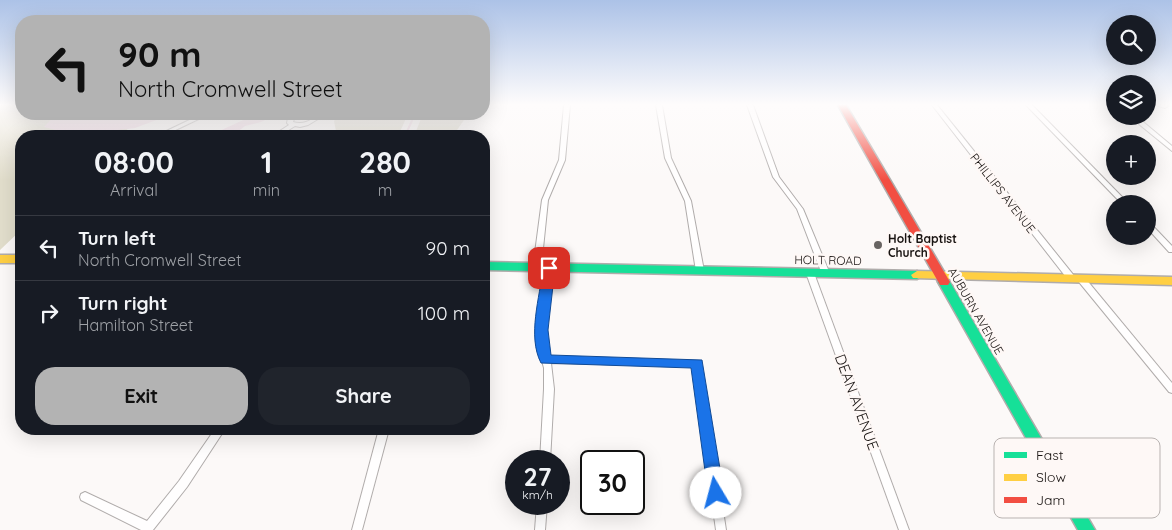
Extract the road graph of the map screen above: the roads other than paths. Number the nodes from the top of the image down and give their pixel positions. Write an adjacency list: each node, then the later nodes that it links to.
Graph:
1 (565, 130): 15 (street)
2 (664, 130): 16 (street)
3 (759, 130): 18 (street)
4 (856, 130): 19 (main road, AUBURN AVENUE)
5 (954, 130): 20 (street, PHILLIPS AVENUE)
6 (1052, 130): 9 (street)
7 (1149, 130): 8 (street)
8 (1172, 149)
9 (1117, 195)
10 (1156, 233): 11 (street)
11 (1172, 250)
12 (0, 259): 13 (main road)
13 (15, 259)
14 (490, 266): 15 (main road, HOLT ROAD)
15 (543, 268): 16 (main road, HOLT ROAD); 22 (street)
16 (700, 271): 17 (main road, HOLT ROAD)
17 (810, 273): 18 (main road, HOLT ROAD); 35 (street, DEAN AVENUE)
18 (826, 274): 19 (main road, HOLT ROAD)
19 (940, 276): 20 (main road, HOLT ROAD); 26 (main road, AUBURN AVENUE)
20 (1077, 280): 21 (main road, HOLT ROAD); 23 (street, PHILLIPS AVENUE)
21 (1172, 282)
22 (546, 360): 27 (street); 34 (street)
23 (1172, 389)
24 (216, 435): 31 (street)
25 (382, 435): 32 (street)
26 (1034, 438)
27 (546, 450)
28 (85, 497): 31 (street)
29 (541, 515): 33 (street)
30 (1080, 518): 36 (main road, AUBURN AVENUE)
31 (147, 529)
32 (357, 530)
33 (540, 530)
34 (722, 530)
35 (904, 530)
36 (1087, 530)

